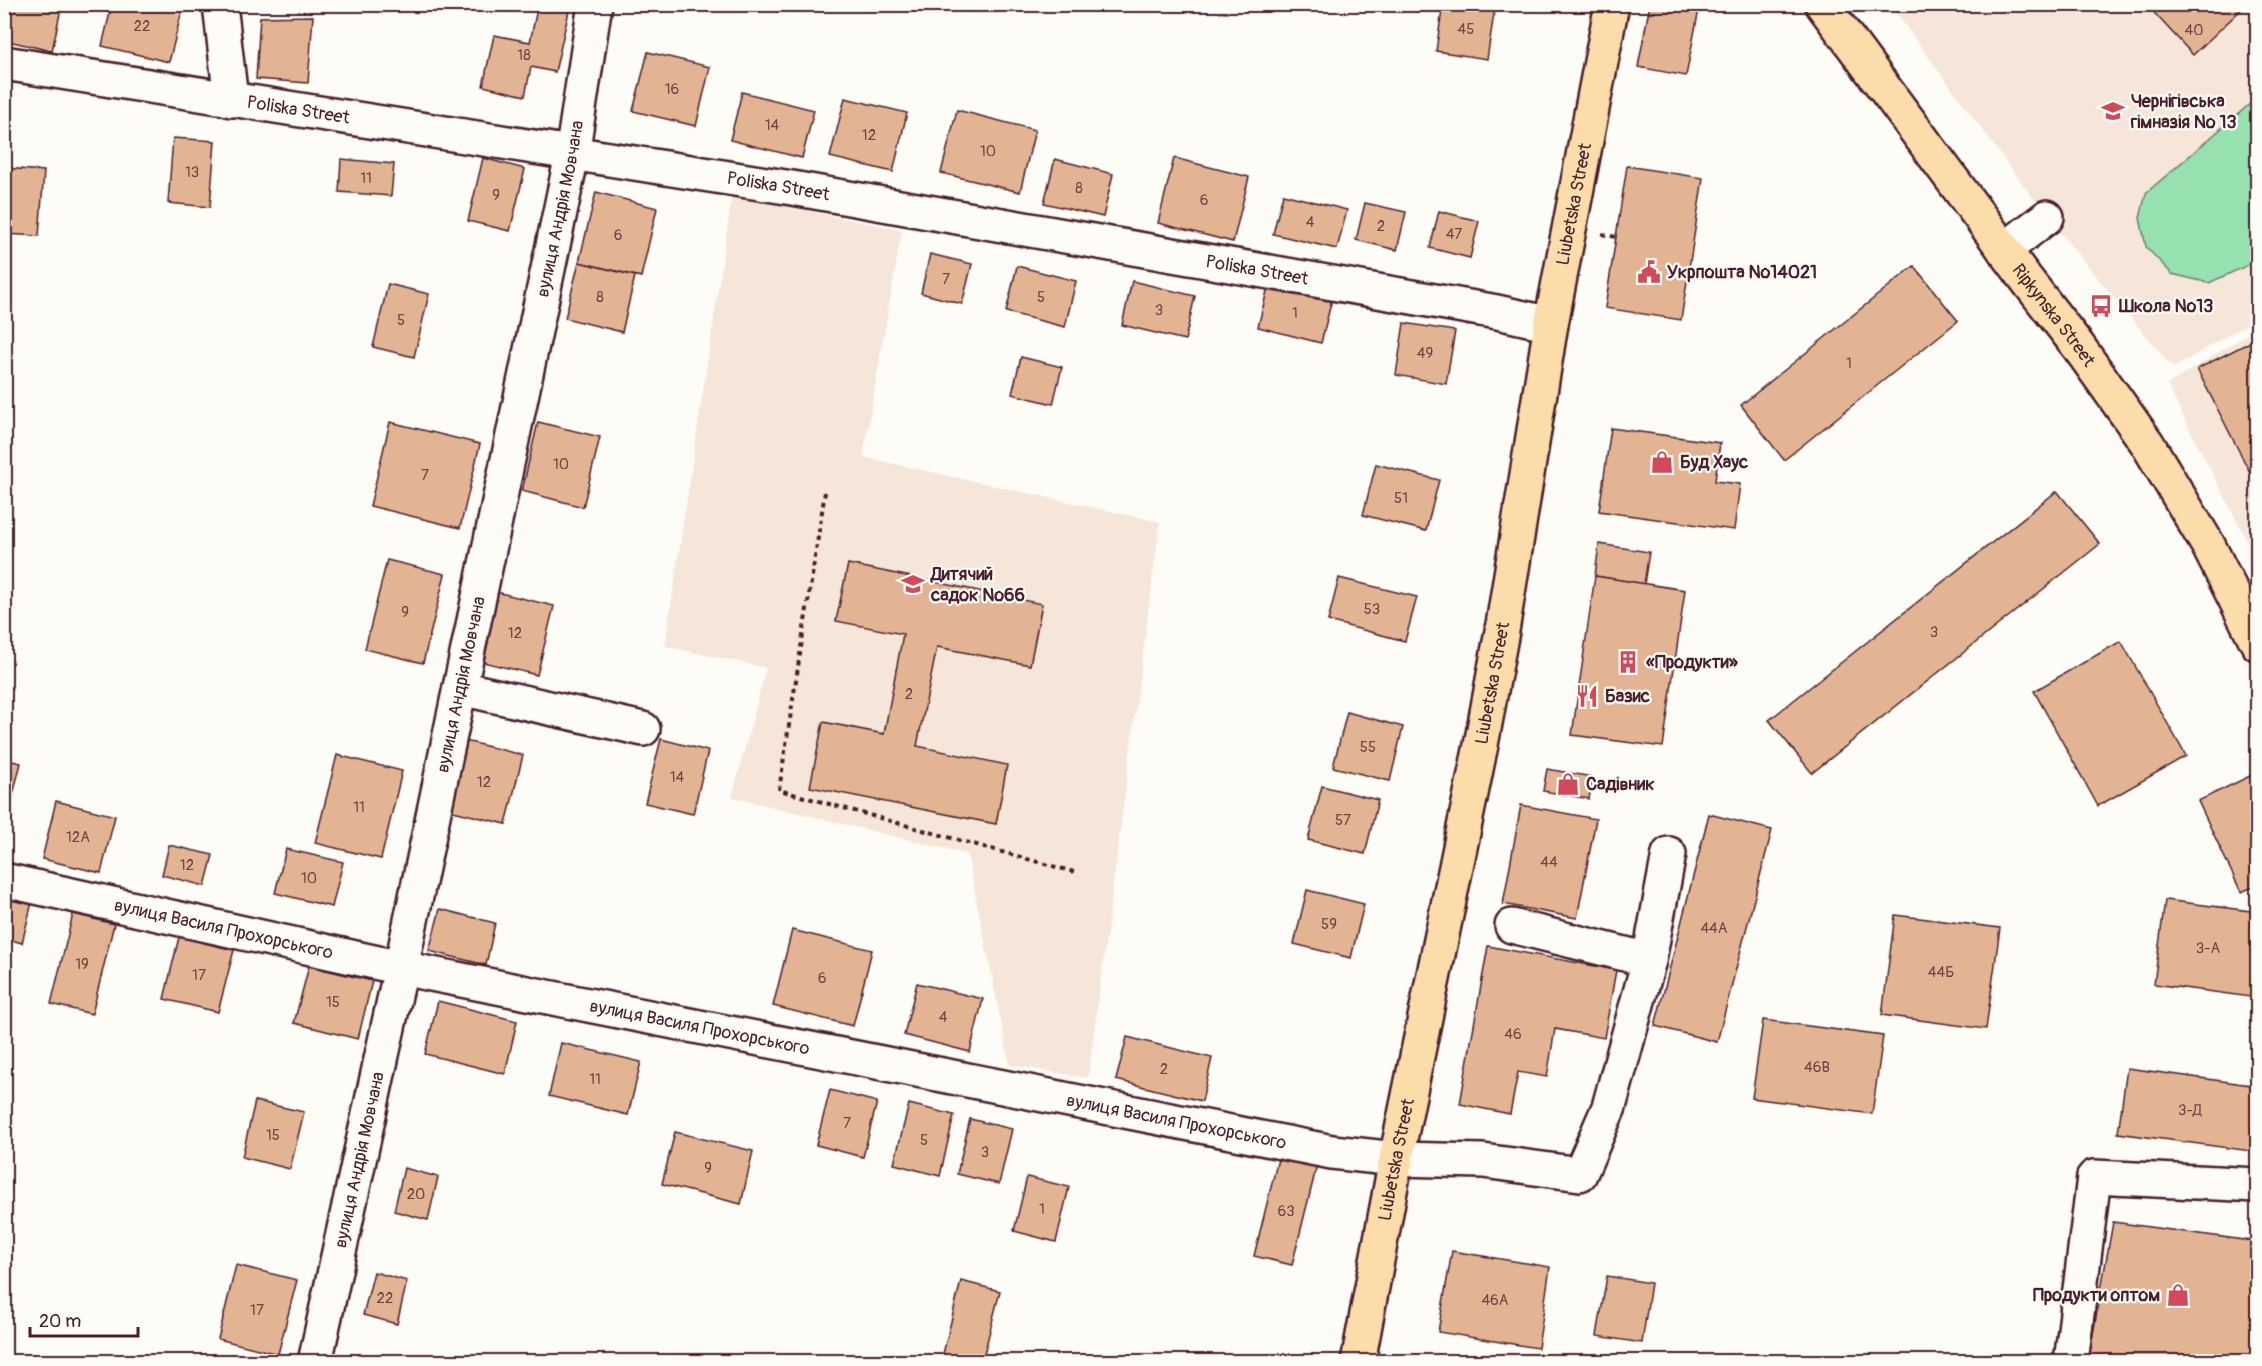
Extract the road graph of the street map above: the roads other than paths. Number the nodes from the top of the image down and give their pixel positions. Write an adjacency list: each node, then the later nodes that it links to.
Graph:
1 (220, 4): 6 (street)
2 (594, 4): 7 (street, вулиця Андрія Мовчана)
3 (1612, 4): 10 (main road, Liubetska Street)
4 (1822, 4): 9 (main road, Ripkynska Street)
5 (4, 63): 6 (street, Poliska Street)
6 (231, 100): 7 (street, Poliska Street)
7 (572, 155): 10 (street, Poliska Street); 12 (street, вулиця Андрія Мовчана)
8 (2047, 217): 9 (street)
9 (2004, 250): 11 (main road, Ripkynska Street)
10 (1551, 324): 19 (main road, Liubetska Street)
11 (2258, 644)
12 (460, 688): 13 (street); 18 (street, вулиця Андрія Мовчана)
13 (644, 729)
14 (1669, 854): 17 (street)
15 (4, 880): 18 (street, вулиця Василя Прохорського)
16 (1512, 926): 17 (street)
17 (1649, 960): 19 (street, вулиця Василя Прохорського)
18 (401, 968): 19 (street, вулиця Василя Прохорського); 21 (street, вулиця Андрія Мовчана)
19 (1396, 1159): 22 (main road, Liubetska Street)
20 (2258, 1185): 23 (street)
21 (315, 1362)
22 (1358, 1362)
23 (2071, 1362)

